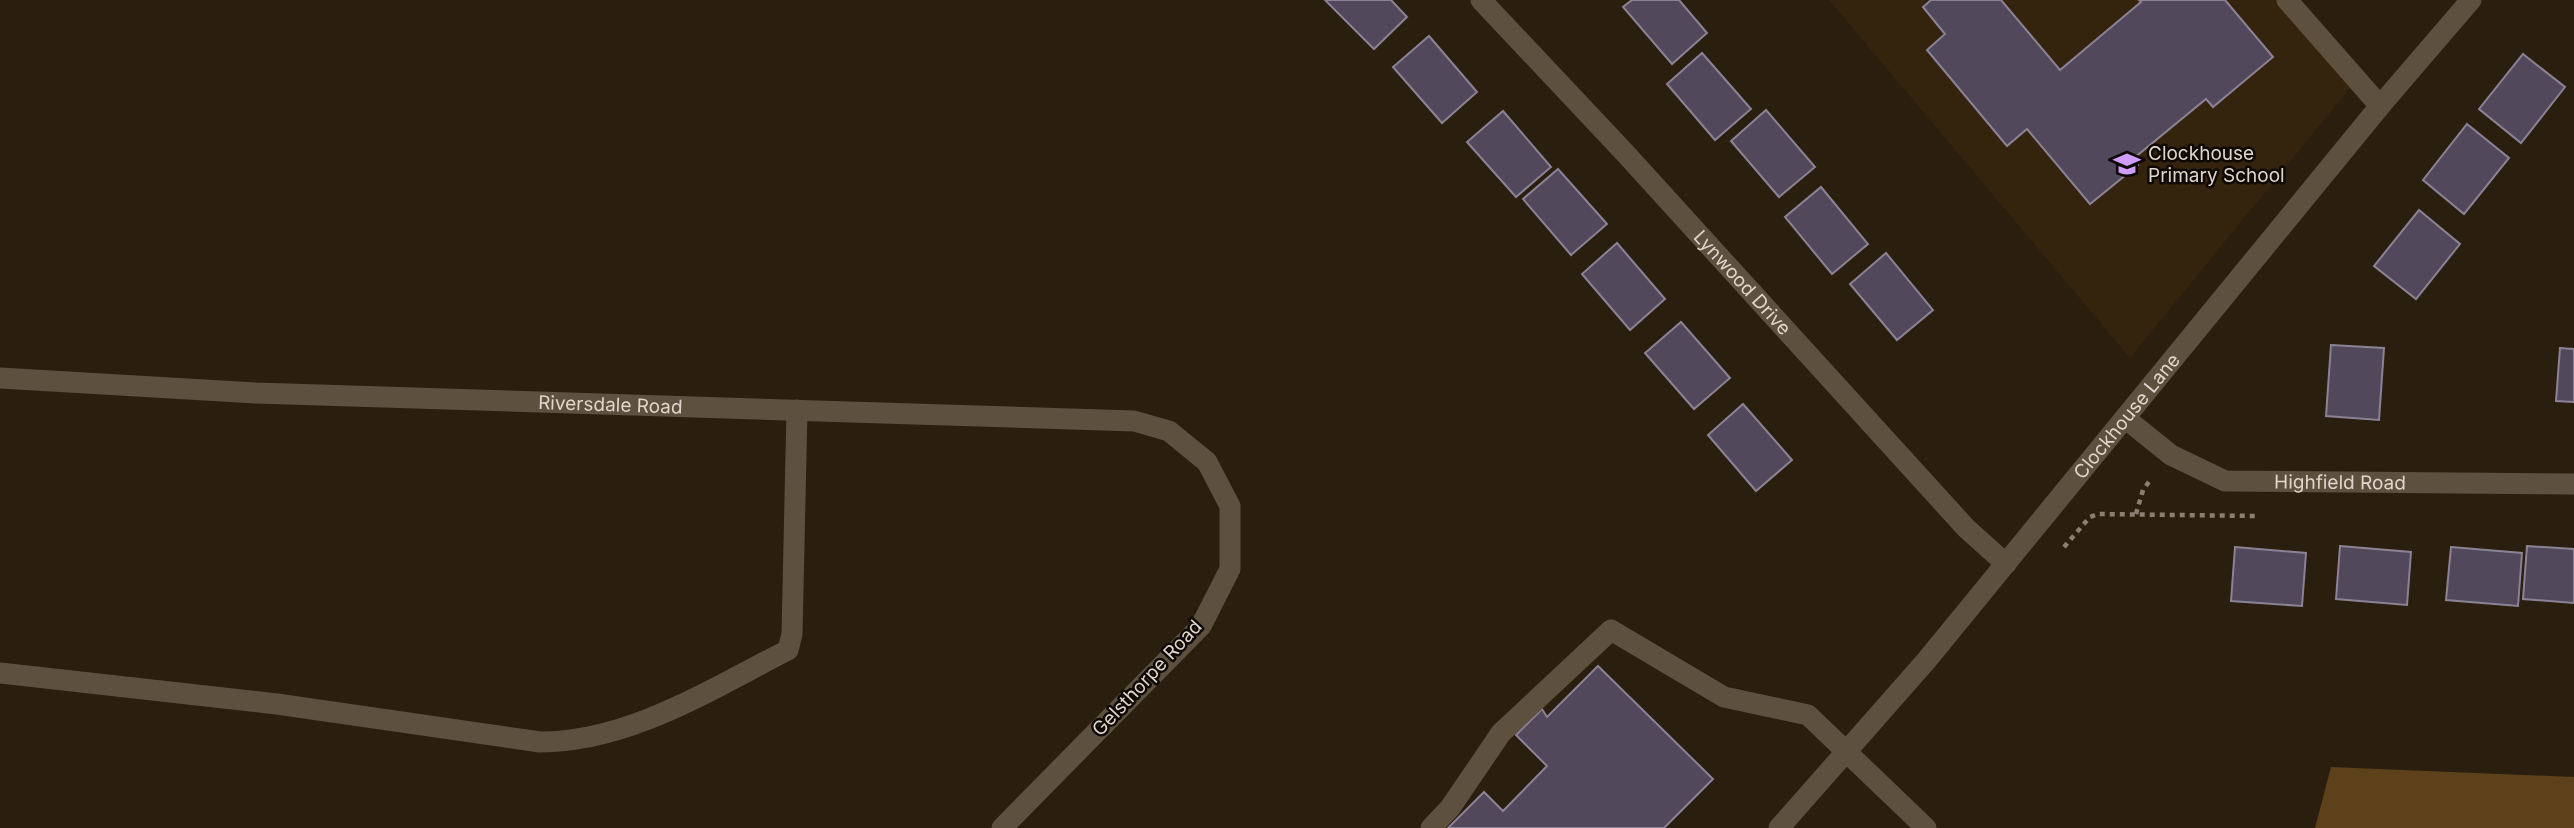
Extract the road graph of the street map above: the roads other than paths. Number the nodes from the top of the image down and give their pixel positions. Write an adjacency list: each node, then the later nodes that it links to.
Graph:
1 (1481, 0): 10 (street, Lynwood Drive)
2 (2287, 0): 4 (street)
3 (2471, 0): 4 (street, Clockhouse Lane)
4 (2379, 106): 7 (street, Clockhouse Lane)
5 (0, 378): 6 (street, Riversdale Road)
6 (797, 410): 8 (street, Riversdale Road); 11 (street)
7 (2125, 418): 9 (street, Highfield Road); 10 (street, Clockhouse Lane)
8 (1207, 461): 13 (street, Gelsthorpe Road)
9 (2574, 484)
10 (2007, 564): 12 (street, Clockhouse Lane)
11 (0, 673)
12 (1844, 751): 14 (street); 15 (street, Clockhouse Lane); 16 (street)
13 (1002, 828)
14 (1431, 828)
15 (1779, 828)
16 (1926, 828)

